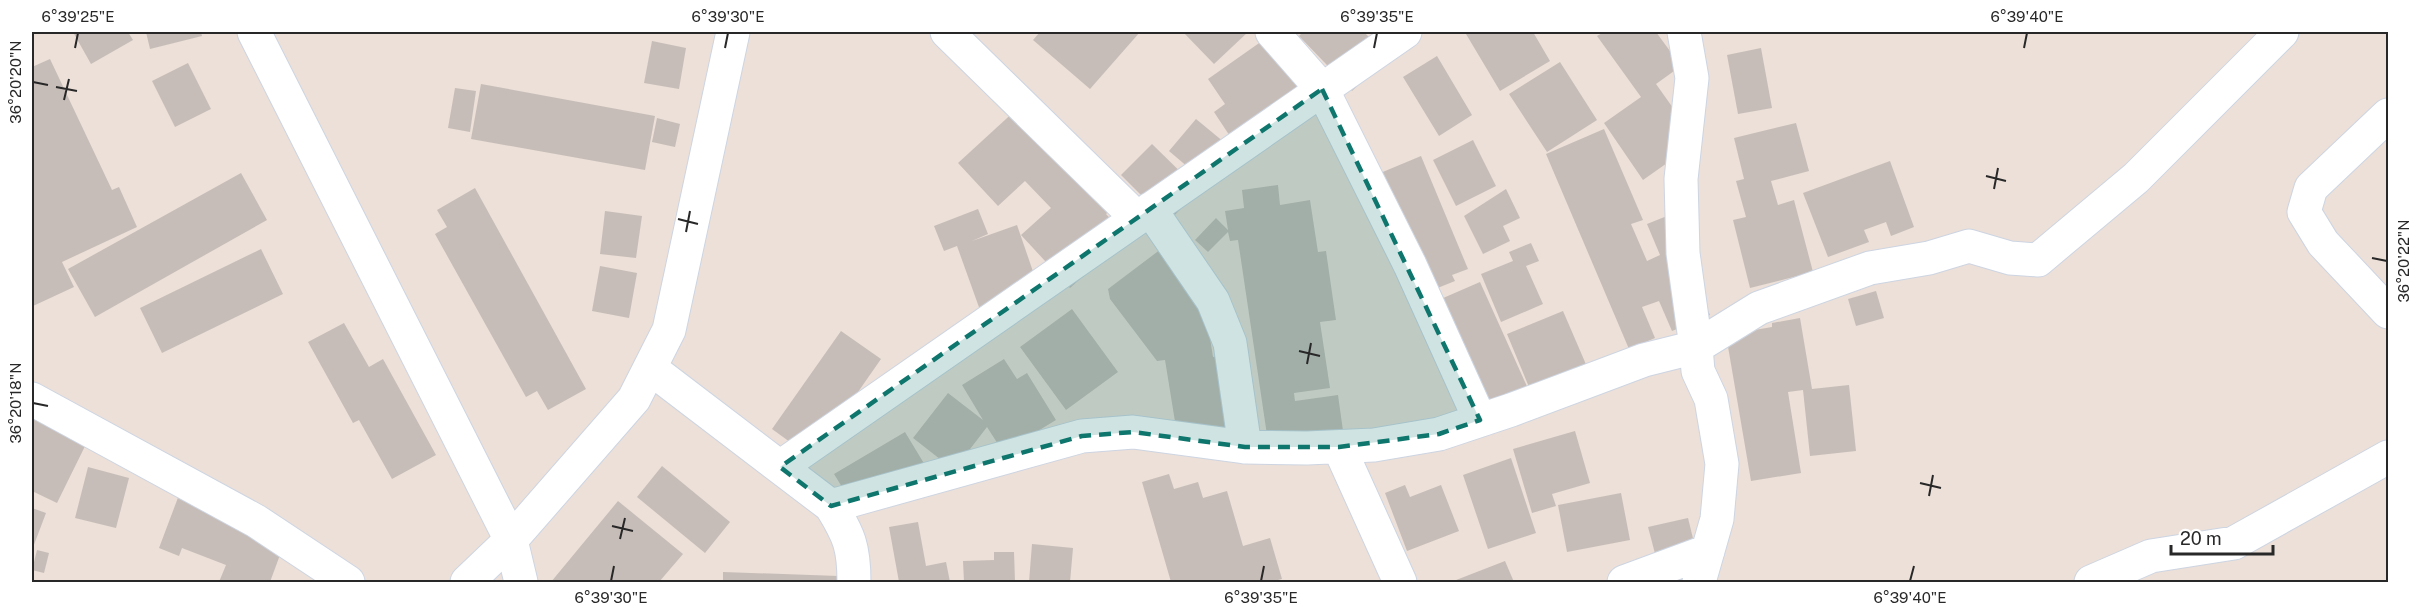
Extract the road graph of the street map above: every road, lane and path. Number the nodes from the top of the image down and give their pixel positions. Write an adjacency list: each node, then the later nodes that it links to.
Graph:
1 (254, 32): 21 (street)
2 (733, 32): 13 (street)
3 (947, 32): 10 (street)
4 (1272, 32): 8 (street)
5 (1405, 32): 8 (street)
6 (1684, 32): 12 (street)
7 (2282, 32): 12 (street)
8 (1322, 89): 10 (street); 15 (street)
9 (2388, 115): 11 (street)
10 (1144, 214): 16 (street); 19 (street)
11 (2388, 312)
12 (1696, 347): 15 (street); 22 (street)
13 (650, 368): 19 (street); 21 (street)
14 (32, 399): 23 (street)
15 (1480, 420): 17 (street)
16 (1245, 447): 17 (street); 20 (street)
17 (1339, 447): 27 (street)
18 (2388, 458): 30 (street)
19 (780, 467): 20 (street)
20 (831, 506): 26 (street)
21 (512, 540): 24 (street); 25 (street)
22 (1708, 551): 28 (street); 29 (street)
23 (348, 582)
24 (467, 582)
25 (521, 582)
26 (854, 582)
27 (1400, 582)
28 (1624, 582)
29 (1699, 582)
30 (2091, 582)

